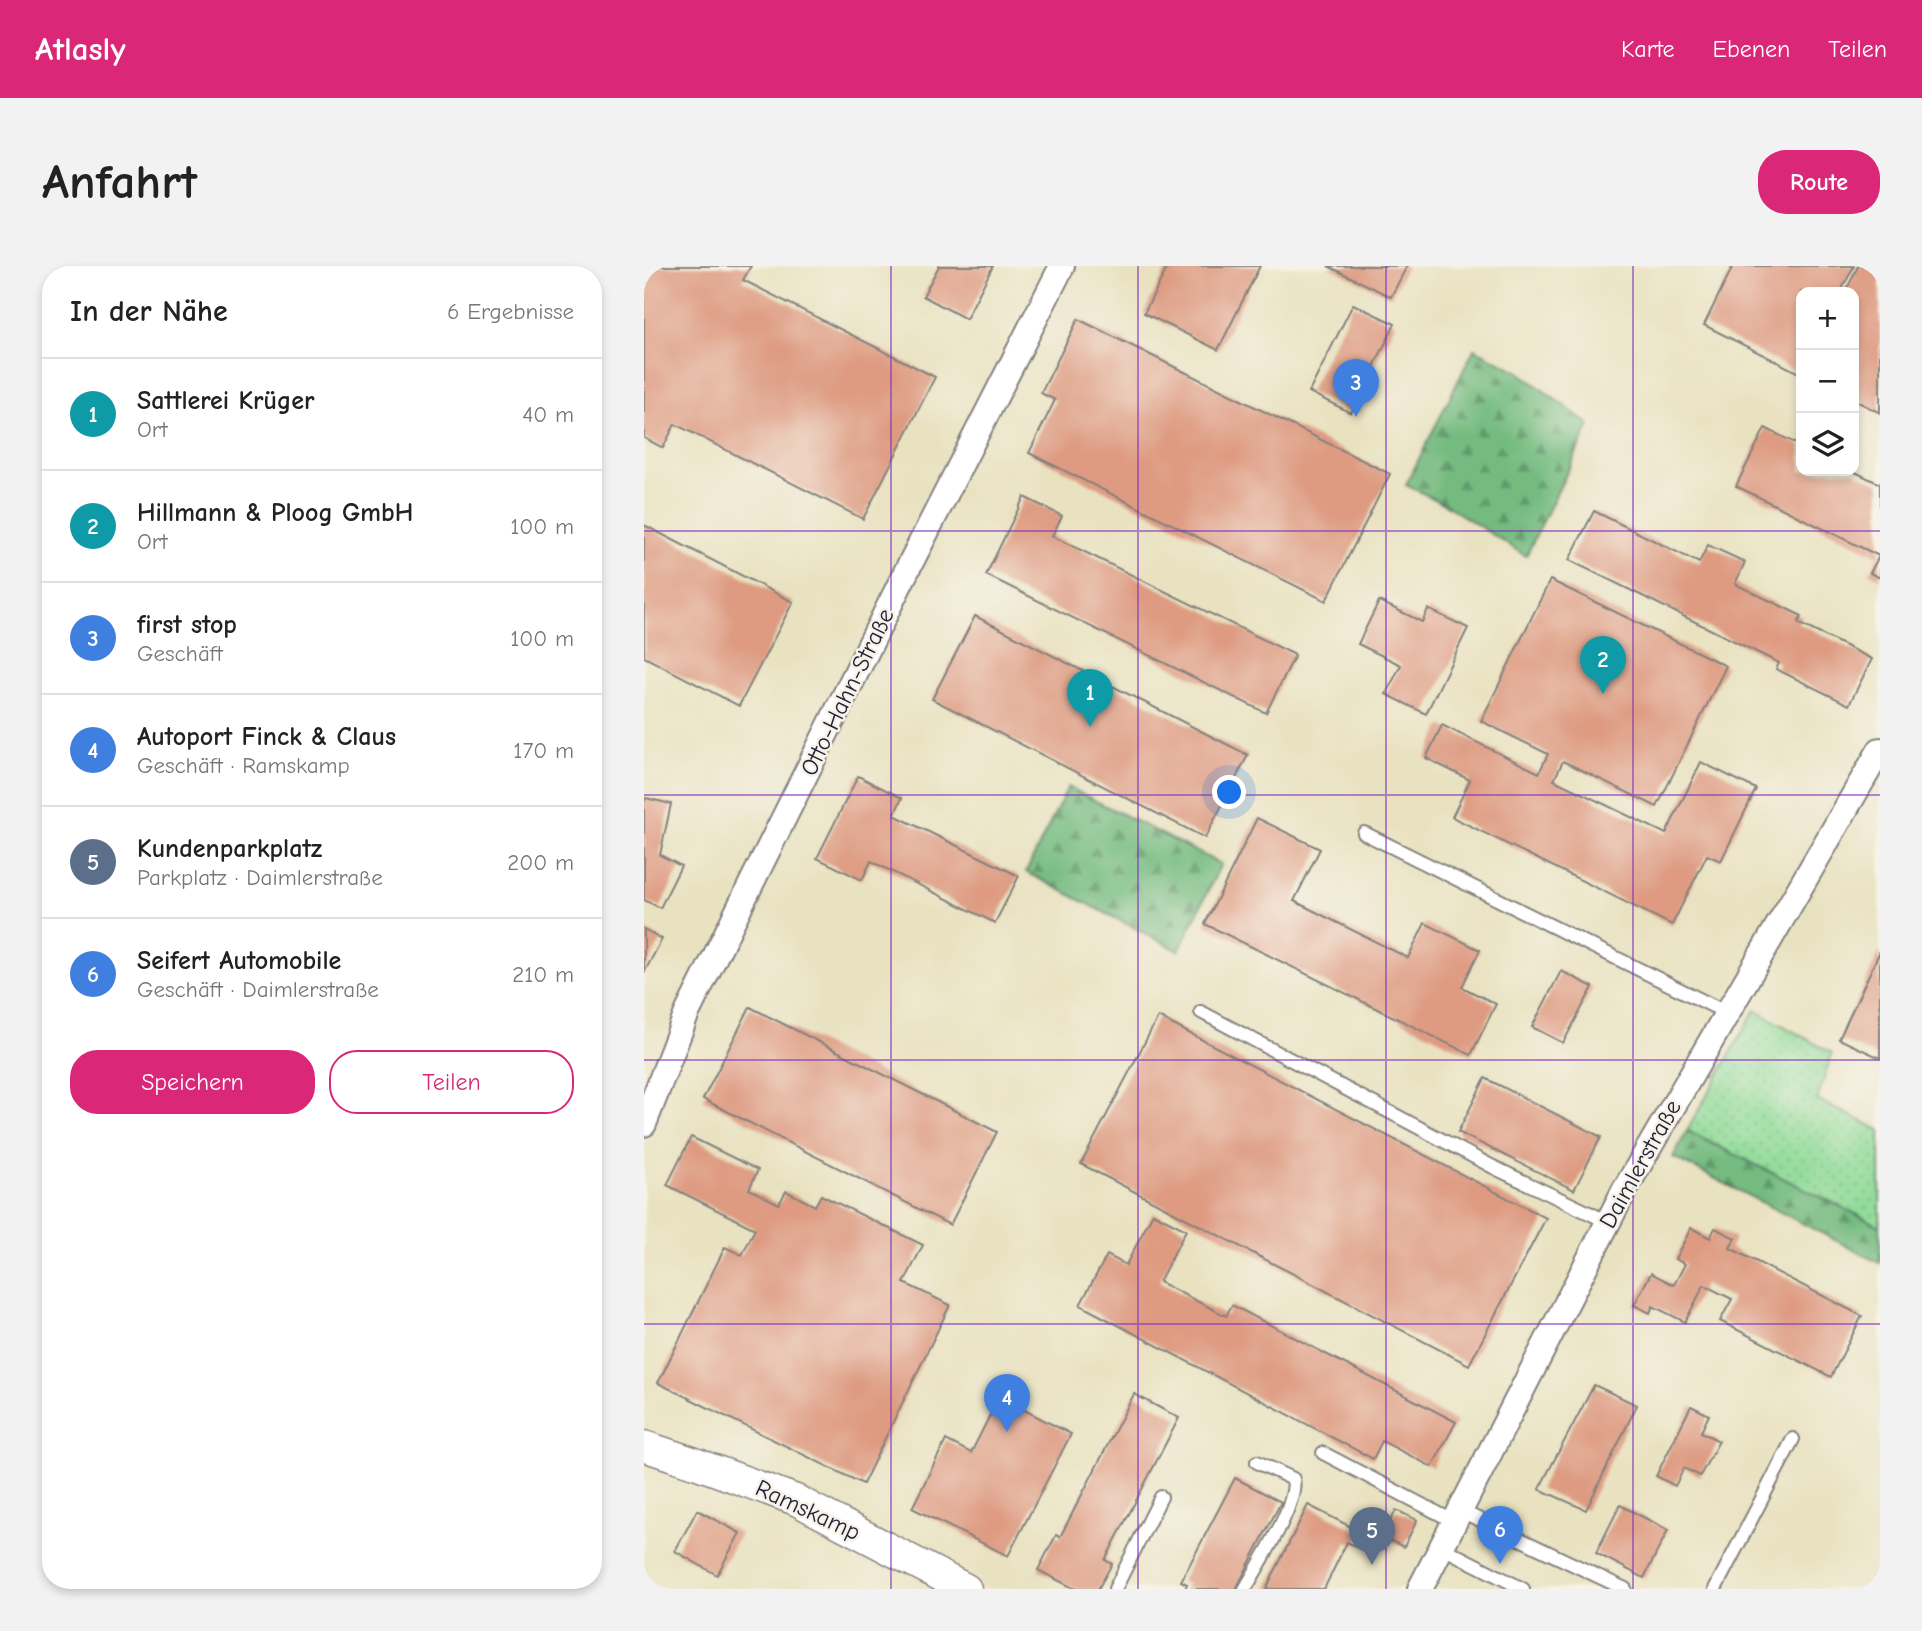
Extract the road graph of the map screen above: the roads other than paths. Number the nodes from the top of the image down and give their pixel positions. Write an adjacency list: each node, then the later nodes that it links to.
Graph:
1 (1062, 266): 6 (street, Otto-Hahn-Straße)
2 (1880, 750): 5 (street, Daimlerstraße)
3 (1364, 833): 5 (lane)
4 (1200, 1012): 7 (lane)
5 (1727, 1013): 7 (street, Daimlerstraße)
6 (644, 1124)
7 (1608, 1222): 13 (street, Daimlerstraße)
8 (1793, 1439): 21 (lane)
9 (644, 1446): 15 (street, Ramskamp)
10 (1323, 1452): 13 (lane)
11 (1256, 1462): 17 (lane)
12 (1161, 1496): 16 (lane)
13 (1456, 1516): 14 (street, Daimlerstraße); 20 (lane)
14 (1441, 1547): 18 (street, Daimlerstraße); 19 (lane)
15 (966, 1589)
16 (1115, 1589)
17 (1245, 1589)
18 (1420, 1589)
19 (1523, 1589)
20 (1625, 1589)
21 (1715, 1589)

